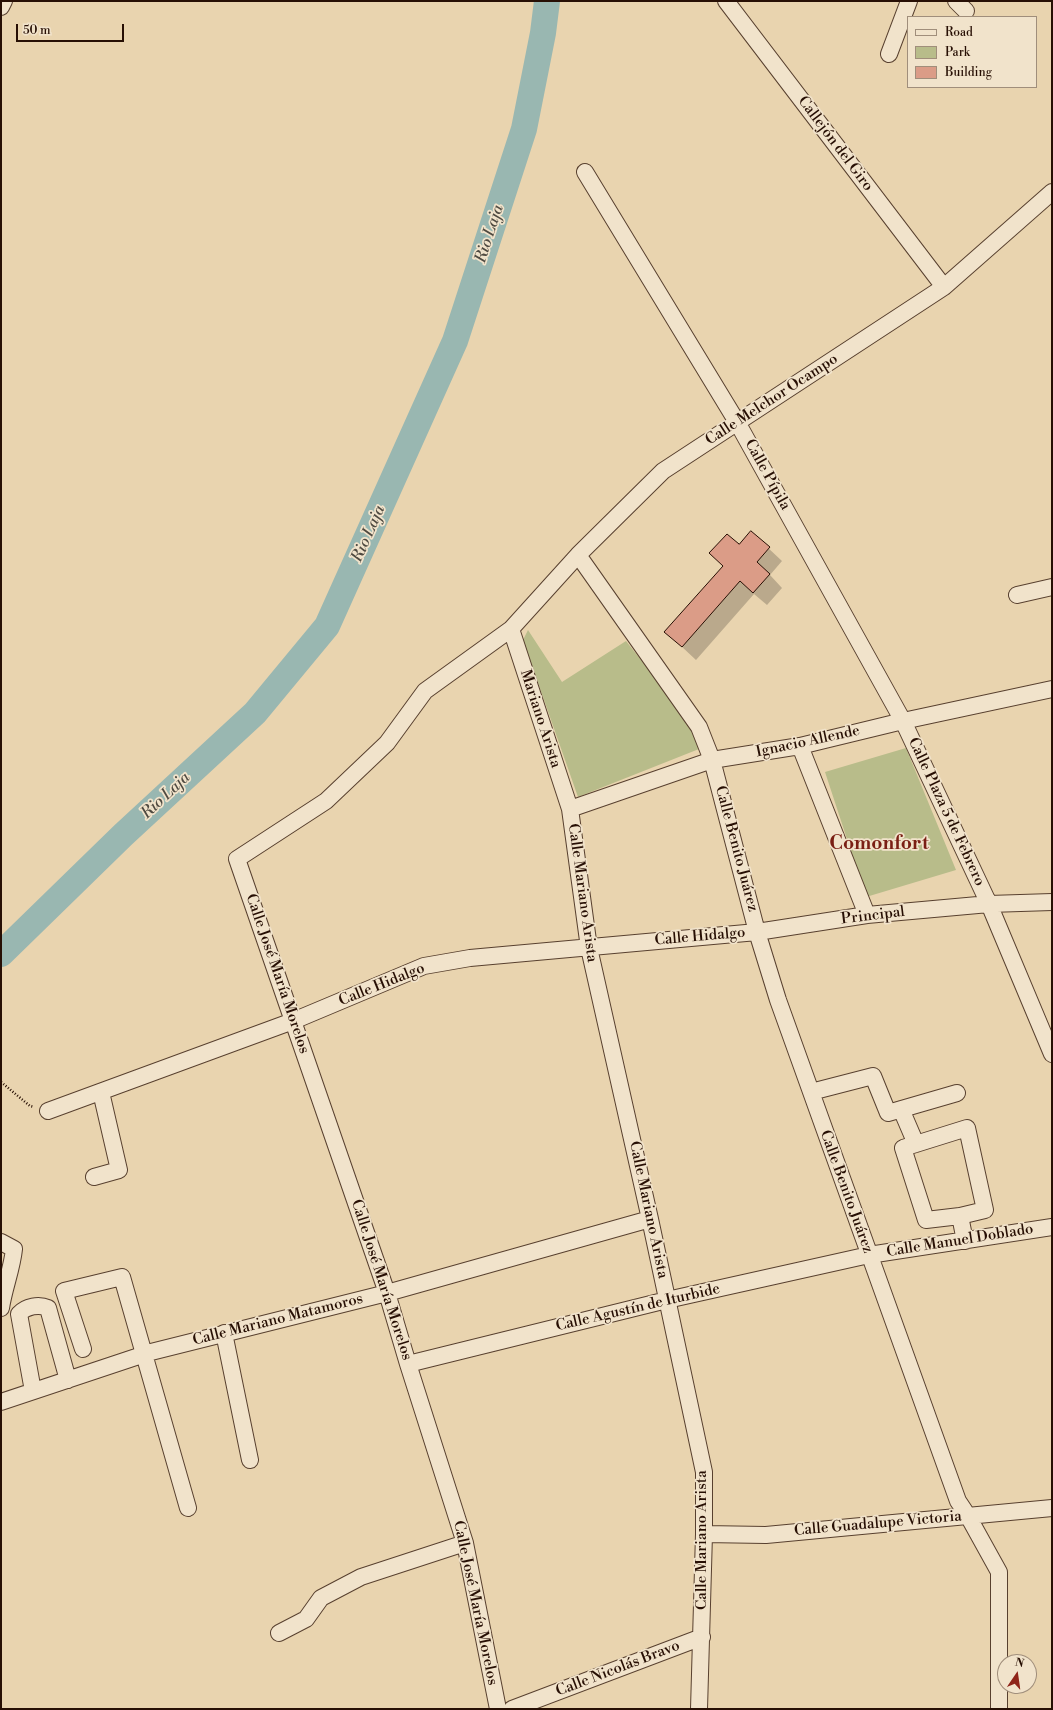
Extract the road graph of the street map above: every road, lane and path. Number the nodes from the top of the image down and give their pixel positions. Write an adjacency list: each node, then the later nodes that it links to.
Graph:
1 (4, 1): 4 (street)
2 (726, 1): 8 (street, Callejón del Giro)
3 (909, 1): 5 (street)
4 (1, 8)
5 (889, 54)
6 (585, 172): 9 (street, Calle Pípila)
7 (1052, 192): 8 (street, Calle Melchor Ocampo)
8 (944, 288): 9 (street, Calle Melchor Ocampo)
9 (737, 422): 10 (street, Calle Melchor Ocampo); 15 (street, Calle Pípila)
10 (578, 555): 13 (street, Calle Melchor Ocampo); 17 (street, Calle Benito Juárez)
11 (1052, 587): 12 (street)
12 (1017, 595)
13 (511, 630): 18 (street, Mariano Arista); 19 (street, Calle Melchor Ocampo)
14 (1052, 689): 15 (street, Ignacio Allende)
15 (903, 721): 16 (street, Ignacio Allende); 21 (street, Calle Plaza 5 de Febrero)
16 (800, 746): 17 (street, Ignacio Allende); 22 (street)
17 (712, 760): 18 (street, Ignacio Allende); 23 (street, Calle Benito Juárez)
18 (570, 809): 24 (street, Calle Mariano Arista)
19 (238, 859): 25 (street, Calle José María Morelos)
20 (1052, 902): 21 (street, Principal)
21 (989, 904): 22 (street, Principal); 26 (street, Calle Plaza 5 de Febrero)
22 (867, 915): 23 (street, Principal)
23 (757, 932): 24 (street, Calle Hidalgo); 29 (street, Calle Benito Juárez)
24 (589, 948): 25 (street, Calle Hidalgo); 36 (street, Calle Mariano Arista)
25 (293, 1021): 28 (street, Calle Hidalgo); 41 (street, Calle José María Morelos)
26 (1052, 1054)
27 (1, 1082): 32 (path)
28 (101, 1092): 32 (street, Calle Hidalgo); 34 (street)
29 (811, 1092): 31 (street); 40 (street, Calle Benito Juárez)
30 (957, 1093): 31 (street)
31 (901, 1109): 33 (street)
32 (48, 1111)
33 (916, 1144): 35 (street); 35 (street)
34 (94, 1177)
35 (960, 1216): 38 (street)
36 (650, 1219): 41 (street, Calle Mariano Matamoros); 42 (street, Calle Mariano Arista)
37 (1052, 1227): 38 (street, Calle Manuel Doblado)
38 (965, 1241): 40 (street, Calle Manuel Doblado)
39 (1, 1242): 43 (street)
40 (869, 1255): 42 (street, Calle Agustín de Iturbide); 54 (street, Calle Benito Juárez)
41 (387, 1293): 44 (street, Calle Mariano Matamoros); 47 (street, Calle José María Morelos)
42 (667, 1300): 47 (street, Calle Agustín de Iturbide); 55 (street, Calle Mariano Arista)
43 (1, 1308)
44 (224, 1333): 46 (street, Calle Mariano Matamoros); 51 (street)
45 (84, 1348): 46 (street)
46 (145, 1354): 48 (street, Calle Mariano Matamoros); 52 (street)
47 (408, 1364): 56 (street, Calle José María Morelos)
48 (68, 1380): 49 (street, Calle Mariano Matamoros); 49 (street)
49 (33, 1392): 50 (street, Calle Mariano Matamoros)
50 (1, 1402)
51 (250, 1460)
52 (188, 1508)
53 (1052, 1508): 54 (street, Calle Guadalupe Victoria)
54 (968, 1516): 55 (street, Calle Guadalupe Victoria); 62 (street, Calle Benito Juárez)
55 (704, 1534): 58 (street, Calle Mariano Arista)
56 (465, 1543): 57 (street); 59 (street, Calle José María Morelos)
57 (279, 1633)
58 (702, 1637): 60 (street, Calle Nicolás Bravo); 61 (street, Calle Mariano Arista)
59 (498, 1709)
60 (512, 1709)
61 (699, 1709)
62 (999, 1709)

